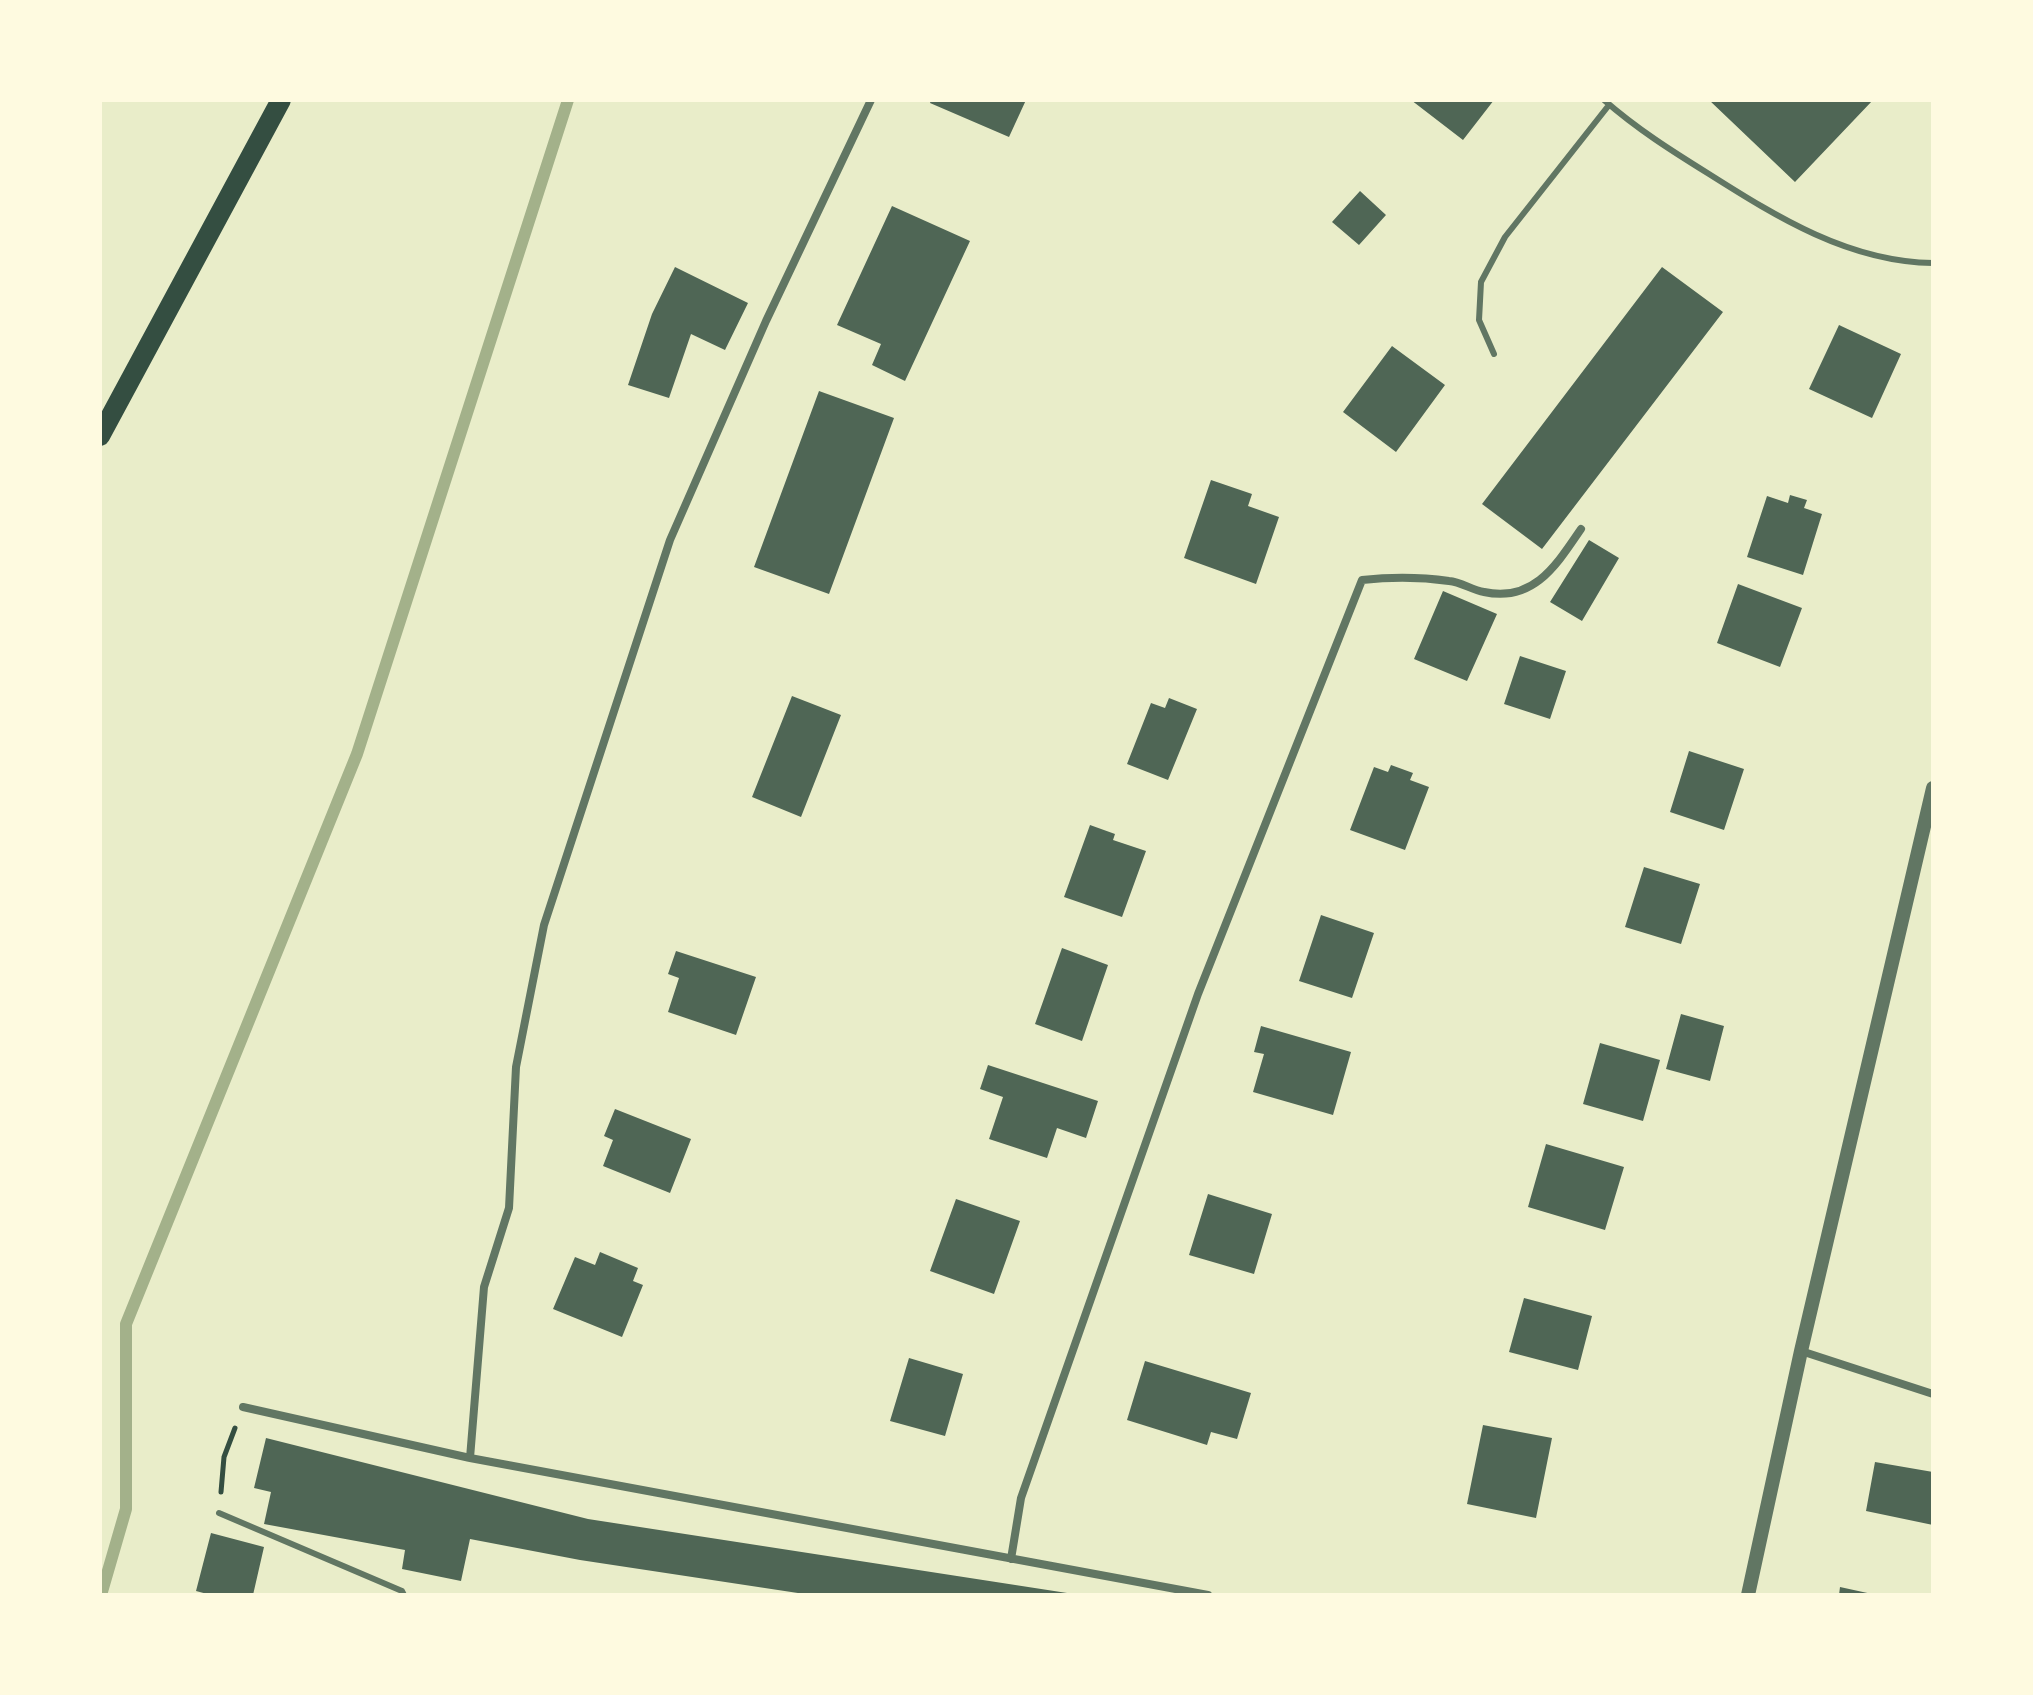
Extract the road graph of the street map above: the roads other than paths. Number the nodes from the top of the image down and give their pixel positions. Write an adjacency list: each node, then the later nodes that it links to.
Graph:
1 (281, 100): 6 (main road)
2 (871, 100): 13 (street)
3 (1607, 102): 4 (lane); 5 (lane)
4 (1933, 263)
5 (1494, 354)
6 (100, 436)
7 (1581, 529): 15 (street)
8 (1933, 788): 9 (street)
9 (1926, 850): 10 (street)
10 (1801, 1351): 11 (street); 18 (street)
11 (1933, 1394)
12 (243, 1407): 13 (street)
13 (470, 1458): 15 (street)
14 (219, 1513): 17 (lane)
15 (1011, 1559): 16 (street)
16 (1202, 1594)
17 (404, 1595)
18 (1748, 1595)

